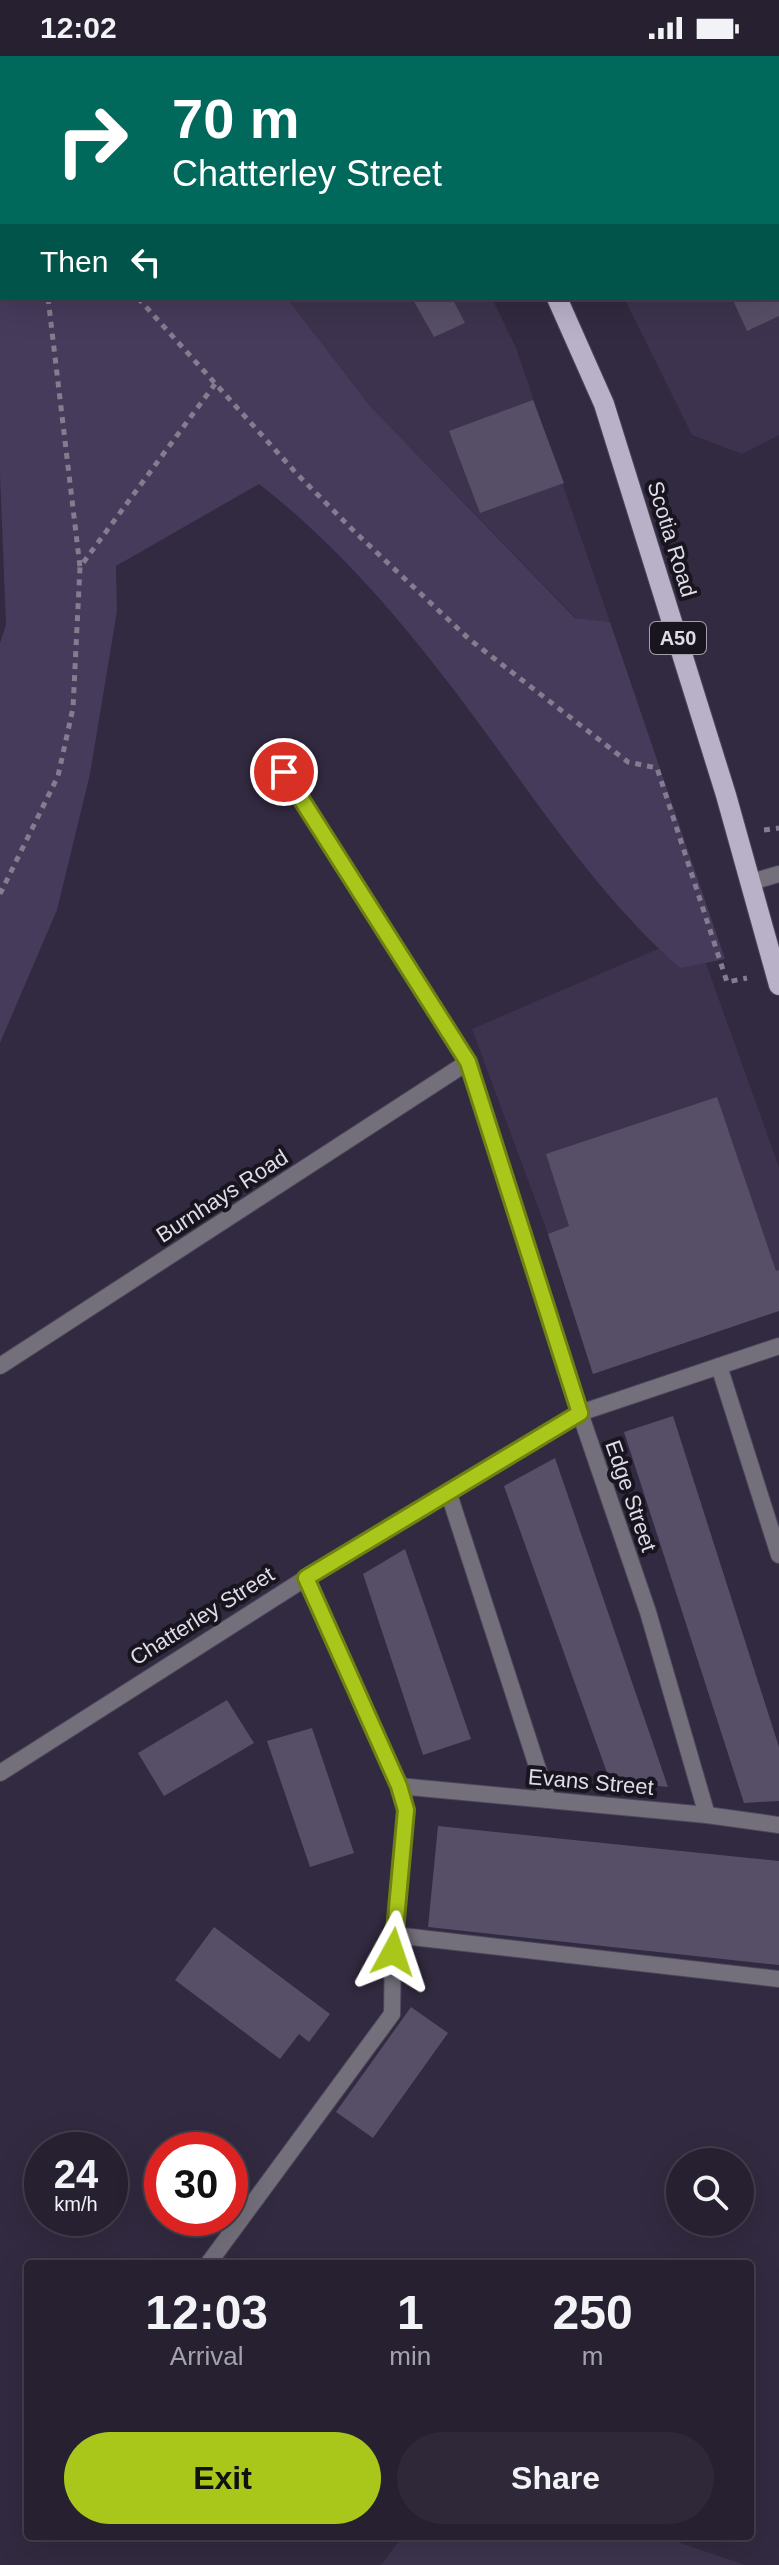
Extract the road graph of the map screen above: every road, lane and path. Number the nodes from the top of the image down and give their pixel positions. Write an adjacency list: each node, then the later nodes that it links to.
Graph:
1 (48, 300): 5 (path)
2 (140, 300): 4 (path)
3 (558, 300): 8 (main road, Scotia Road / A50)
4 (215, 384): 5 (path); 10 (path)
5 (80, 567): 9 (path)
6 (284, 772): 11 (street, Edge Street)
7 (779, 874): 8 (street)
8 (751, 882): 10 (main road, Scotia Road / A50)
9 (0, 894)
10 (777, 978)
11 (468, 1062): 13 (street, Burnhays Road); 15 (street, Edge Street)
12 (779, 1346): 14 (street, Chatterley Street)
13 (0, 1366)
14 (719, 1366): 15 (street, Chatterley Street); 17 (street)
15 (580, 1413): 16 (street, Chatterley Street); 22 (street, Edge Street)
16 (448, 1491): 18 (street, Chatterley Street); 21 (street)
17 (779, 1555)
18 (306, 1578): 19 (street, Chatterley Street); 20 (street)
19 (0, 1773)
20 (399, 1786): 21 (street, Evans Street); 24 (street)
21 (548, 1800): 22 (street, Evans Street)
22 (707, 1815): 23 (street, Evans Street)
23 (779, 1825)
24 (393, 1944): 25 (street); 26 (street)
25 (779, 1979)
26 (211, 2260)

